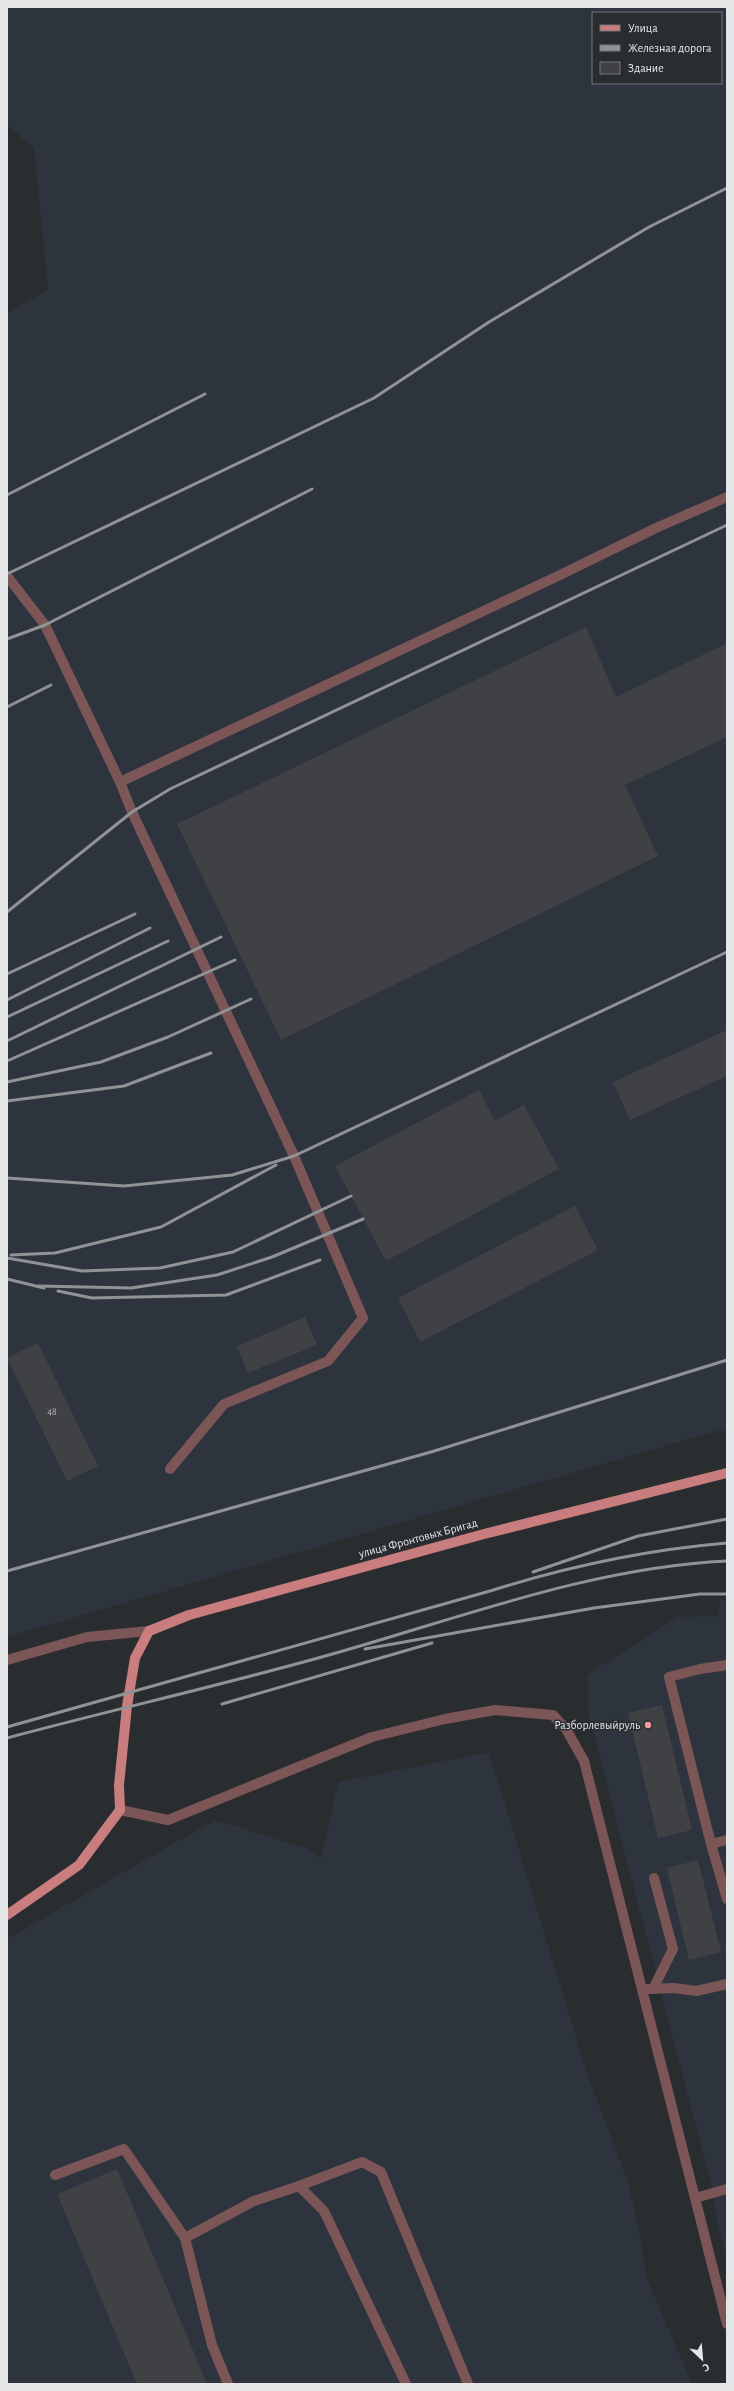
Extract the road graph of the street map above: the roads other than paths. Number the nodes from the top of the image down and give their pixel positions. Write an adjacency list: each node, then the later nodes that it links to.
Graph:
1 (727, 497): 3 (street)
2 (7, 576): 3 (street)
3 (120, 782): 4 (street)
4 (170, 1469)
5 (727, 1473): 6 (main road, улица Фронтовых Бригад)
6 (149, 1631): 7 (street); 9 (main road)
7 (7, 1660)
8 (727, 1665): 11 (street)
9 (120, 1810): 14 (main road); 16 (street)
10 (727, 1840): 11 (street)
11 (711, 1844): 13 (street)
12 (654, 1878): 17 (street)
13 (727, 1899)
14 (7, 1915)
15 (727, 1984): 17 (street)
16 (642, 1989): 17 (street); 21 (street)
17 (653, 1989)
18 (54, 2175): 22 (street)
19 (299, 2186): 22 (street); 25 (street); 26 (street)
20 (727, 2189): 21 (street)
21 (694, 2198): 23 (street)
22 (185, 2238): 24 (street)
23 (727, 2324)
24 (228, 2384)
25 (406, 2384)
26 (468, 2384)

